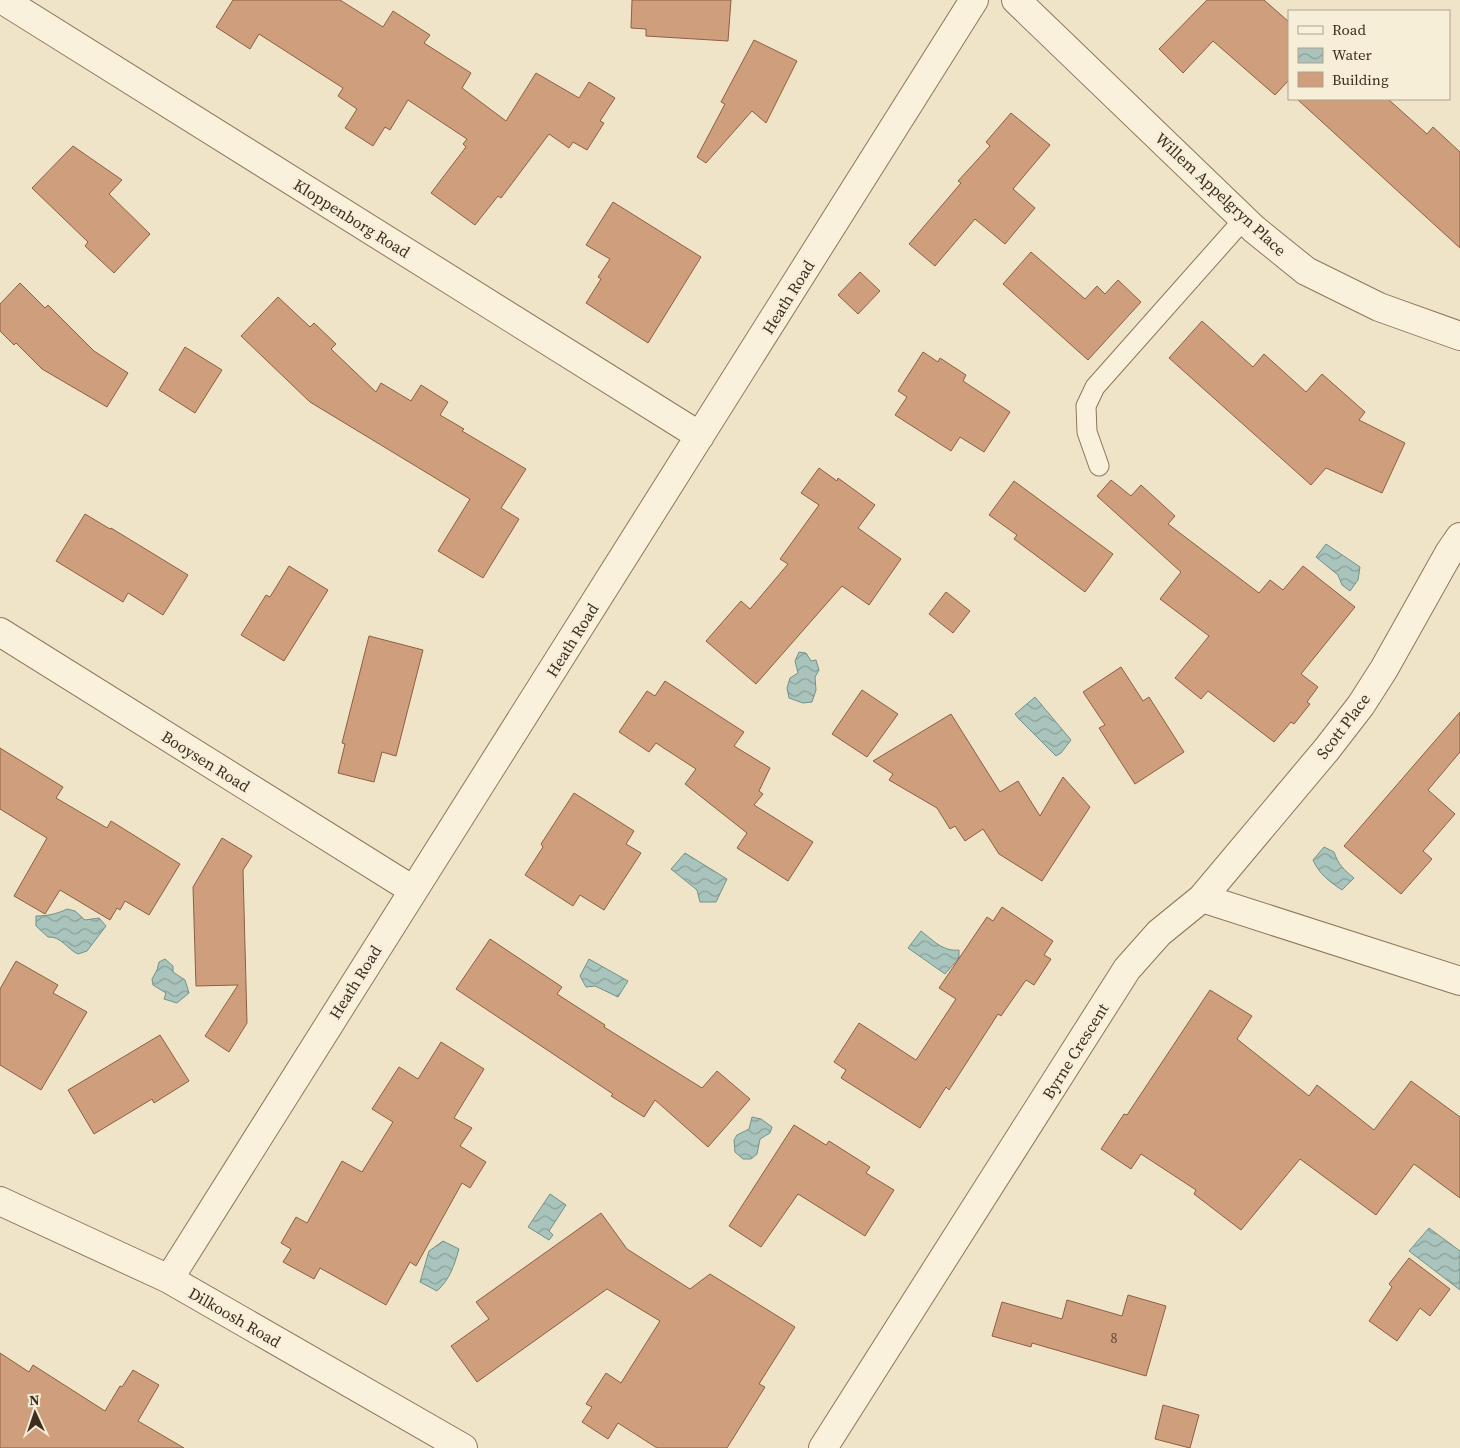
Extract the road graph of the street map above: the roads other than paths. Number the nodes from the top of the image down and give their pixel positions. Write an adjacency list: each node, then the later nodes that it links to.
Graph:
1 (3, 0): 6 (street, Kloppenborg Road)
2 (974, 0): 6 (street, Heath Road)
3 (1016, 0): 4 (street, Willem Appelgryn Place)
4 (1244, 219): 5 (street, Willem Appelgryn Place); 7 (lane)
5 (1460, 336)
6 (700, 436): 10 (street, Heath Road)
7 (1099, 466)
8 (1460, 538): 11 (street, Scott Place)
9 (0, 632): 10 (street, Booysen Road)
10 (413, 890): 14 (street, Heath Road)
11 (1202, 898): 12 (street); 16 (street, Byrne Crescent)
12 (1460, 981)
13 (0, 1201): 14 (street, Dilkoosh Road)
14 (169, 1279): 15 (street, Dilkoosh Road)
15 (463, 1448)
16 (822, 1448)

